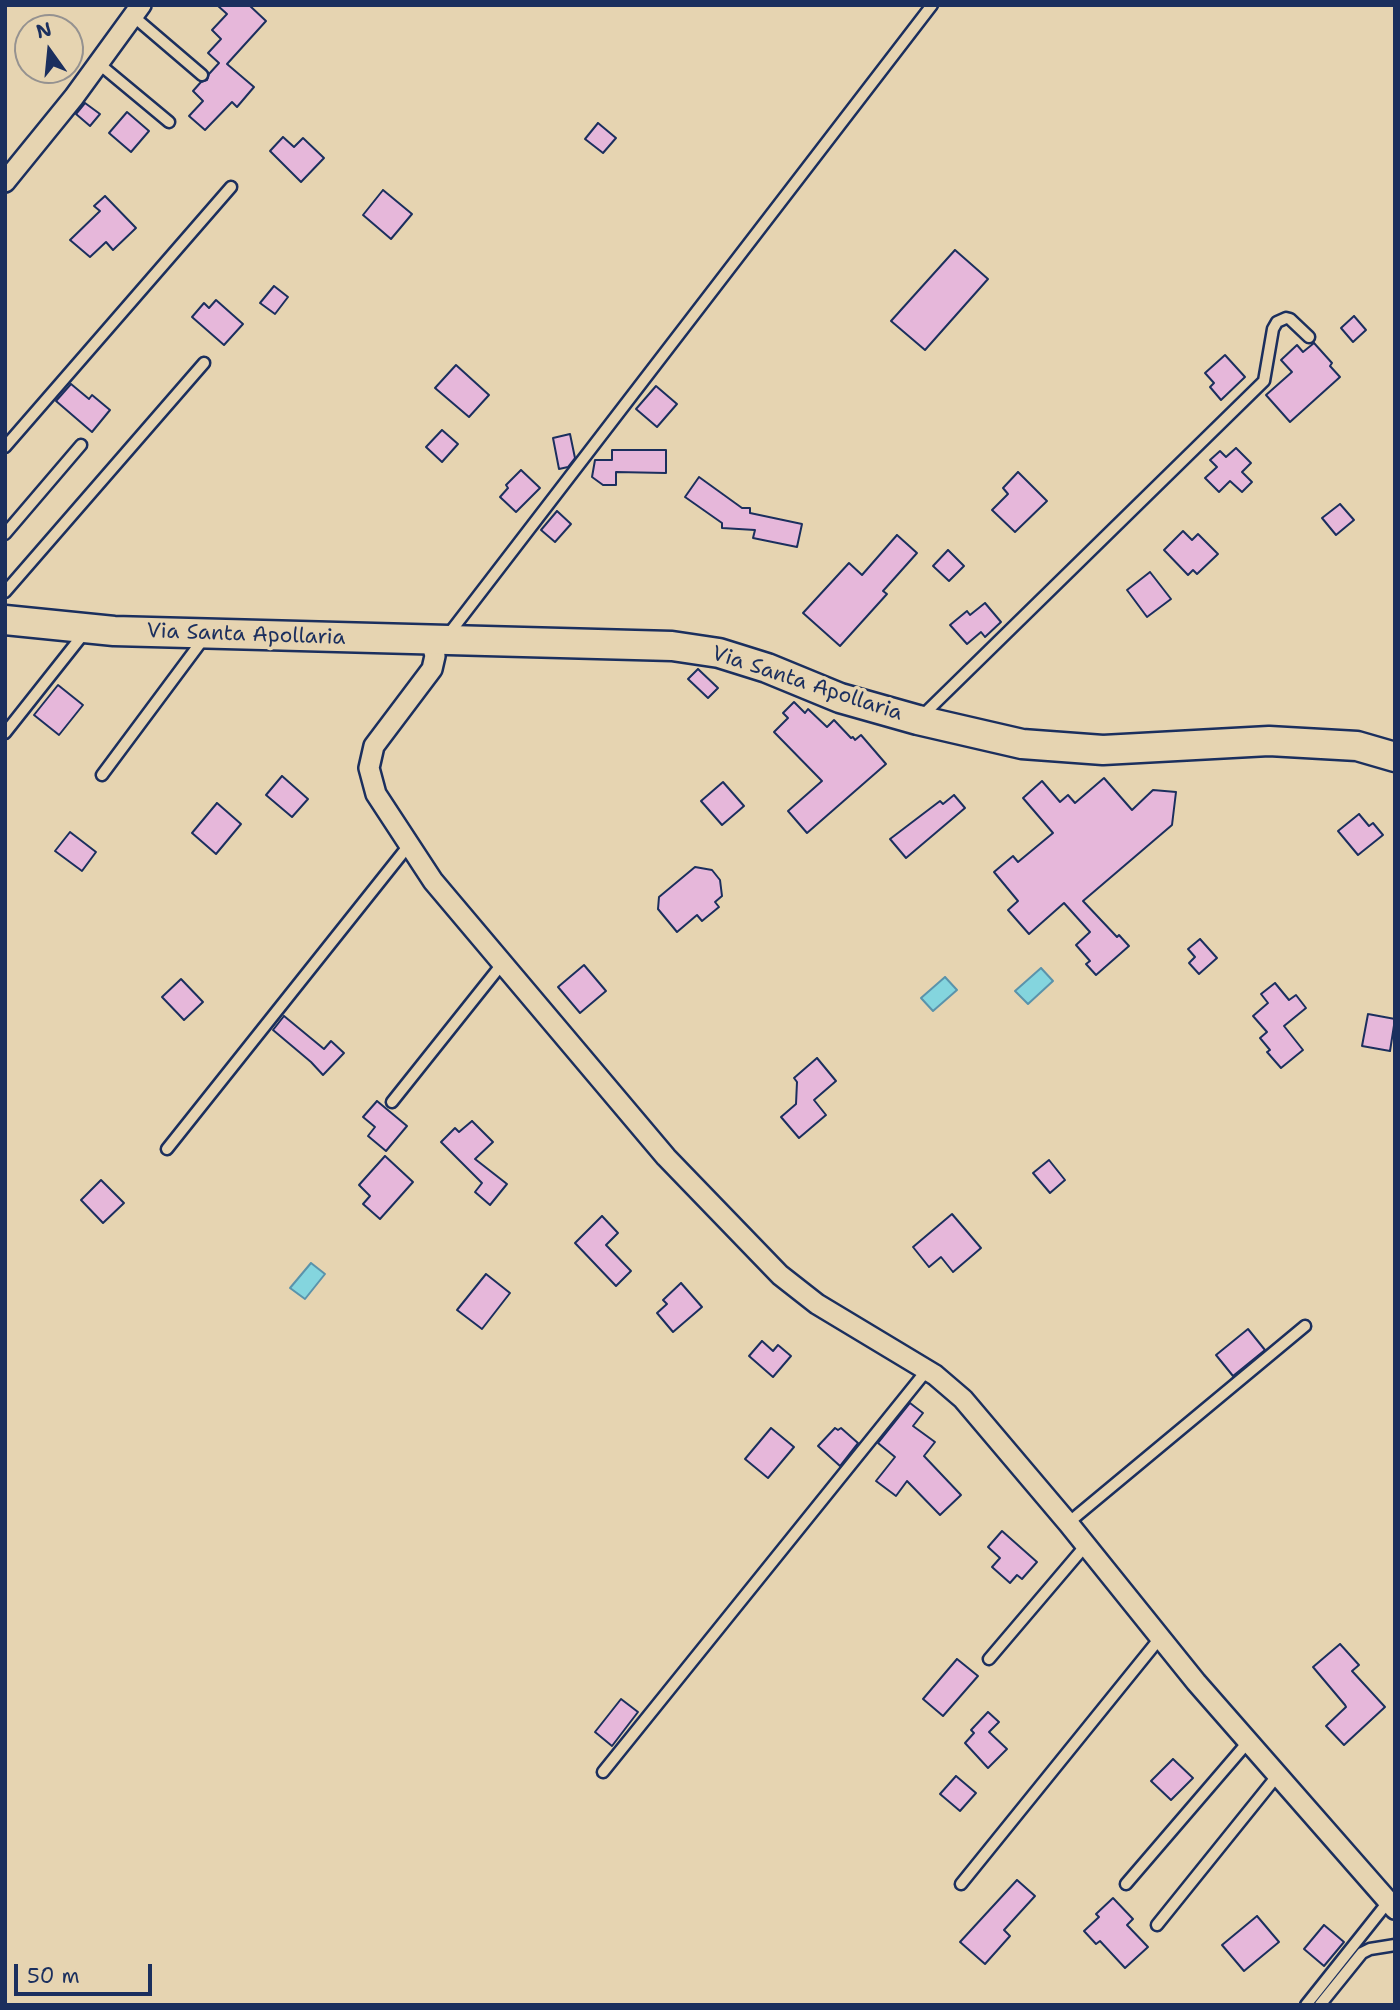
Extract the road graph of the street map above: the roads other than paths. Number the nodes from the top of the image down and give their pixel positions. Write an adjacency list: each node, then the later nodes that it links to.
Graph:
1 (932, 5): 17 (lane)
2 (137, 10): 3 (street); 4 (lane)
3 (99, 63): 5 (lane); 6 (street)
4 (202, 75)
5 (169, 122)
6 (5, 182)
7 (231, 187): 11 (lane)
8 (1309, 337): 18 (lane)
9 (204, 363): 13 (lane)
10 (81, 444): 12 (lane)
11 (5, 447)
12 (5, 534)
13 (5, 592)
14 (5, 620): 15 (street, Via Santa Apollaria)
15 (87, 628): 16 (street, Via Santa Apollaria); 19 (lane)
16 (207, 634): 17 (street, Via Santa Apollaria); 21 (lane)
17 (437, 641): 18 (street, Via Santa Apollaria); 22 (street)
18 (918, 720): 20 (street, Via Santa Apollaria)
19 (5, 733)
20 (1395, 757)
21 (102, 775)
22 (409, 845): 23 (street); 25 (lane)
23 (502, 964): 24 (lane); 27 (street)
24 (393, 1102)
25 (167, 1149)
26 (1305, 1326): 28 (lane)
27 (927, 1370): 28 (street); 33 (lane)
28 (1068, 1523): 29 (street)
29 (1086, 1545): 30 (street); 31 (lane)
30 (1160, 1638): 32 (street); 35 (lane)
31 (989, 1659)
32 (1248, 1742): 34 (street); 36 (lane)
33 (603, 1772)
34 (1277, 1776): 37 (street); 38 (lane)
35 (961, 1884)
36 (1126, 1884)
37 (1393, 1906): 40 (lane)
38 (1157, 1925)
39 (1395, 1945): 41 (lane)
40 (1306, 2005)
41 (1321, 2005)

